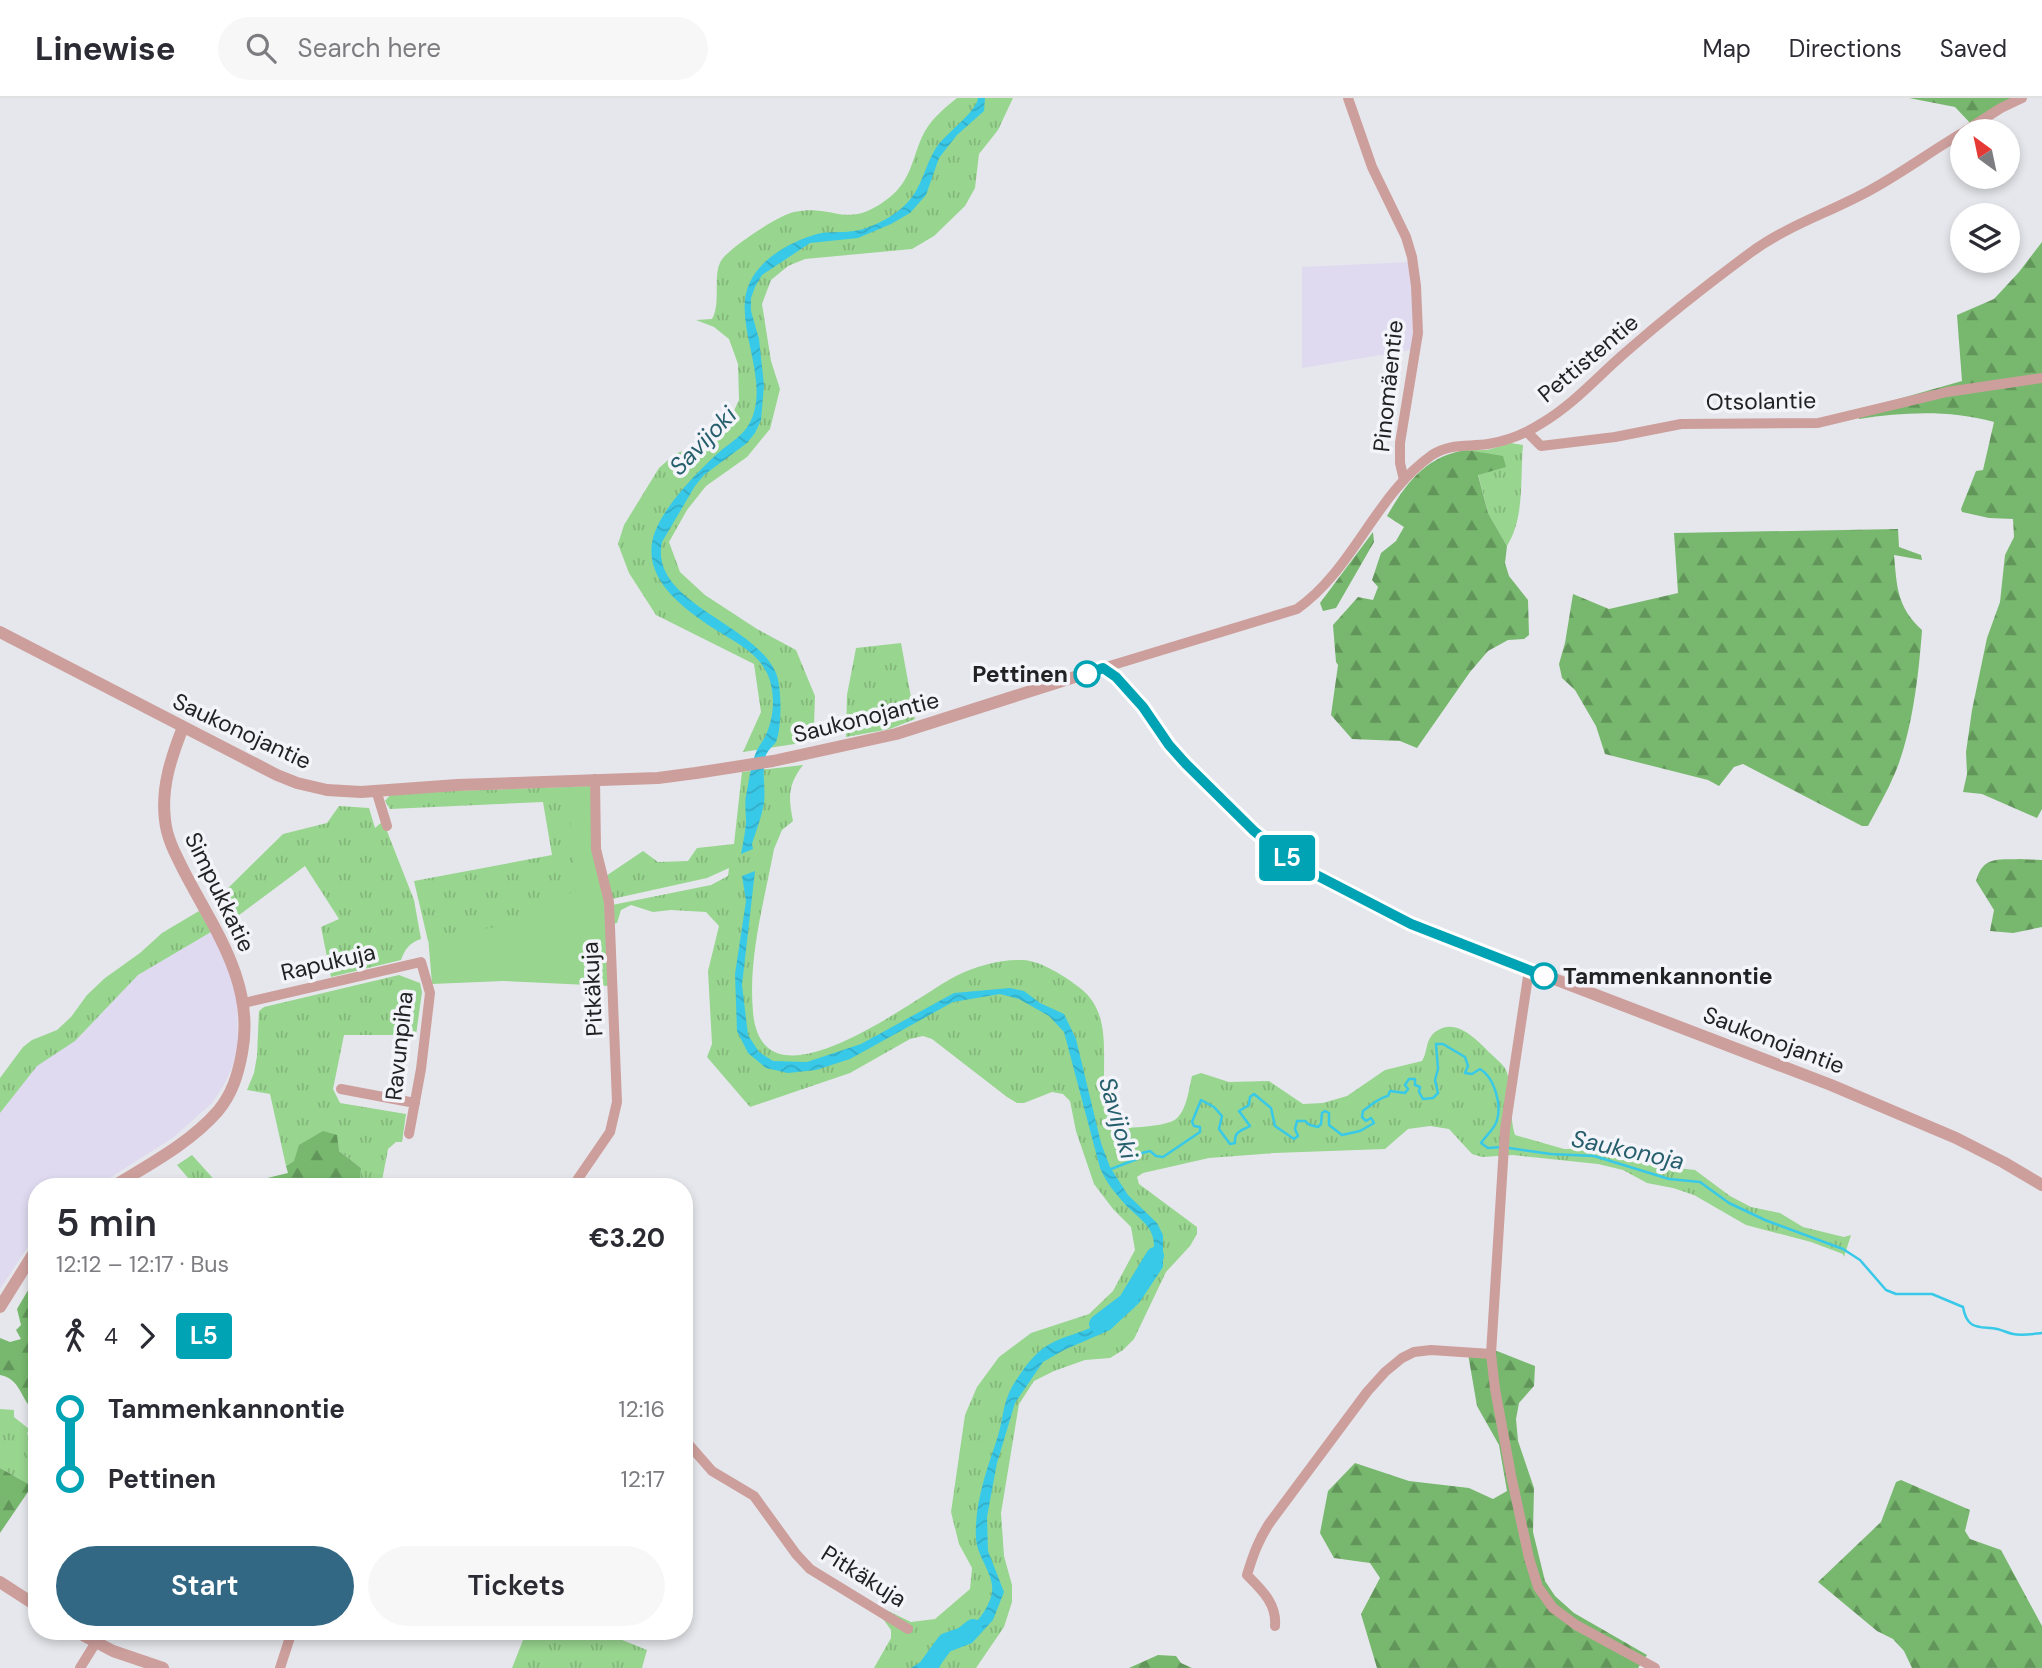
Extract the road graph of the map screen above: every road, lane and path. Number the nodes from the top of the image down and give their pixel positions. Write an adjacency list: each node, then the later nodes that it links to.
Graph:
1 (1348, 98): 8 (street, Pinomäentie)
2 (2022, 98): 3 (street, Pettistentie)
3 (2003, 103): 4 (street, Pettistentie)
4 (1981, 119)
5 (1950, 141): 7 (street, Pettistentie)
6 (2042, 378): 7 (street, Otsolantie)
7 (1527, 432): 8 (street, Pettistentie)
8 (1404, 480): 10 (street, Pettistentie)
9 (0, 632): 11 (street, Saukonojantie)
10 (1103, 668): 12 (street, Saukonojantie); 16 (street, Saukonojantie)
11 (183, 727): 13 (street, Saukonojantie); 17 (street, Simpukkatie)
12 (595, 779): 13 (street, Saukonojantie); 22 (street, Pitkäkuja)
13 (376, 790): 14 (street)
14 (387, 826)
15 (421, 962): 17 (street, Rapukuja); 19 (street, Ravunpiha)
16 (1529, 970): 23 (street, Saukonojantie); 26 (street)
17 (244, 1003): 21 (street, Simpukkatie)
18 (341, 1089): 19 (street)
19 (415, 1103): 20 (street, Ravunpiha)
20 (409, 1135)
21 (127, 1178)
22 (578, 1178)
23 (2042, 1185)
24 (28, 1262): 25 (street)
25 (0, 1307)
26 (1491, 1354): 30 (street); 38 (street)
27 (693, 1450): 31 (street, Pitkäkuja)
28 (0, 1582): 29 (street)
29 (28, 1600)
30 (1275, 1626)
31 (908, 1629)
32 (91, 1640): 34 (street)
33 (289, 1640): 37 (street)
34 (94, 1642): 35 (street); 36 (street)
35 (80, 1668)
36 (163, 1668)
37 (280, 1668)
38 (1655, 1668)

